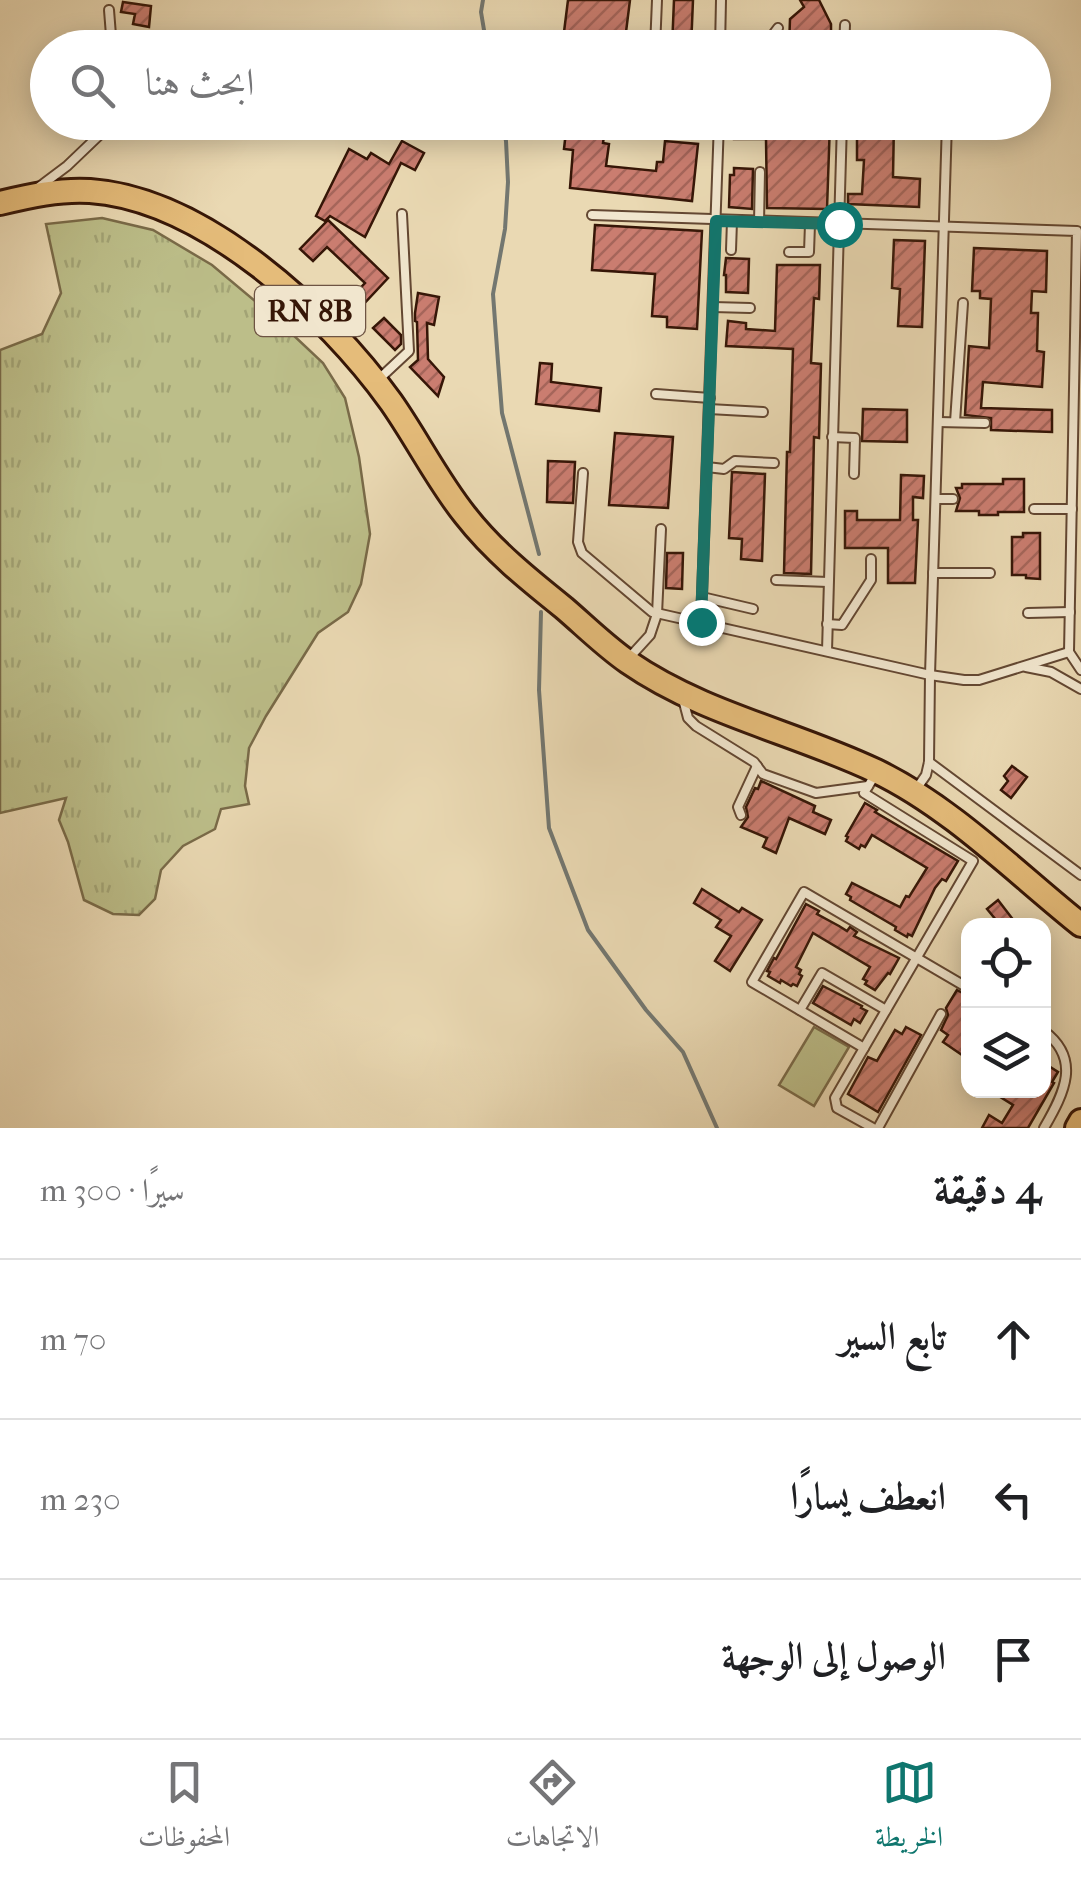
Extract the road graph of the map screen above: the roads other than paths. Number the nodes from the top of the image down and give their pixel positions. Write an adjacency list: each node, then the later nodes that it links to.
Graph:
1 (657, 0): 6 (lane)
2 (721, 0): 7 (lane)
3 (109, 10): 5 (lane)
4 (844, 25): 8 (lane)
5 (111, 30)
6 (656, 30)
7 (720, 30)
8 (844, 30)
9 (94, 140): 13 (lane)
10 (718, 140): 19 (lane)
11 (841, 140): 23 (lane)
12 (946, 140): 24 (lane)
13 (67, 166): 15 (lane); 16 (lane)
14 (760, 172): 21 (lane)
15 (76, 184): 16 (main road, RN 8B); 32 (main road, RN 8B)
16 (11, 200)
17 (402, 214): 32 (lane)
18 (592, 215): 19 (lane)
19 (716, 221): 20 (lane); 29 (lane)
20 (732, 222): 21 (lane); 26 (lane)
21 (759, 222): 22 (lane)
22 (810, 224): 23 (lane); 27 (lane)
23 (839, 224): 24 (lane); 41 (lane)
24 (944, 227): 25 (lane); 38 (lane)
25 (1079, 231): 31 (lane)
26 (731, 250)
27 (789, 252)
28 (962, 303): 39 (lane)
29 (713, 308): 30 (lane); 35 (lane)
30 (750, 308)
31 (1078, 341): 34 (lane)
32 (376, 382): 65 (main road, RN 8B)
33 (656, 394): 35 (lane)
34 (1078, 396): 49 (lane)
35 (710, 398): 36 (lane)
36 (709, 409): 37 (lane); 43 (lane)
37 (762, 412)
38 (938, 422): 39 (lane); 46 (lane)
39 (955, 422): 40 (lane)
40 (985, 423)
41 (832, 437): 45 (lane); 55 (lane)
42 (774, 463): 43 (lane)
43 (707, 467): 56 (lane)
44 (583, 473): 60 (lane)
45 (854, 474)
46 (936, 499): 47 (lane); 53 (lane)
47 (953, 499)
48 (1034, 509): 49 (lane)
49 (1072, 509): 58 (lane)
50 (662, 530): 60 (lane)
51 (871, 559): 62 (lane)
52 (990, 572): 53 (lane)
53 (933, 573): 68 (lane)
54 (776, 580): 55 (lane)
55 (828, 582): 62 (lane)
56 (702, 598): 57 (lane); 61 (lane)
57 (753, 609)
58 (1070, 612): 59 (lane); 64 (lane)
59 (1028, 613)
60 (657, 614): 61 (lane); 65 (lane)
61 (701, 622): 63 (lane)
62 (828, 624): 63 (lane)
63 (827, 651): 68 (lane)
64 (1069, 652): 66 (lane); 67 (lane)
65 (626, 661): 70 (main road, RN 8B)
66 (1024, 666): 68 (lane); 69 (lane)
67 (1081, 670)
68 (930, 674): 71 (lane)
69 (1081, 689)
70 (682, 694): 72 (lane); 73 (main road, RN 8B)
71 (929, 762): 74 (lane); 77 (lane)
72 (757, 766): 73 (lane); 75 (lane)
73 (873, 779): 74 (main road, RN 8B); 76 (lane)
74 (914, 792): 76 (main road, RN 8B)
75 (741, 815)
76 (978, 853): 78 (main road, RN 8B); 81 (lane)
77 (1081, 874)
78 (1059, 907): 79 (main road, RN 8B); 80 (main road, RN 8B)
79 (1081, 925)
80 (1081, 935)
81 (916, 958): 82 (lane); 83 (lane); 84 (lane)
82 (961, 984)
83 (800, 1010): 84 (lane); 87 (lane)
84 (886, 1010): 87 (lane)
85 (941, 1014): 89 (lane)
86 (1051, 1034): 90 (lane)
87 (864, 1048): 89 (lane)
88 (1081, 1122): 91 (main road)
89 (875, 1128)
90 (1044, 1128)
91 (1077, 1128)

